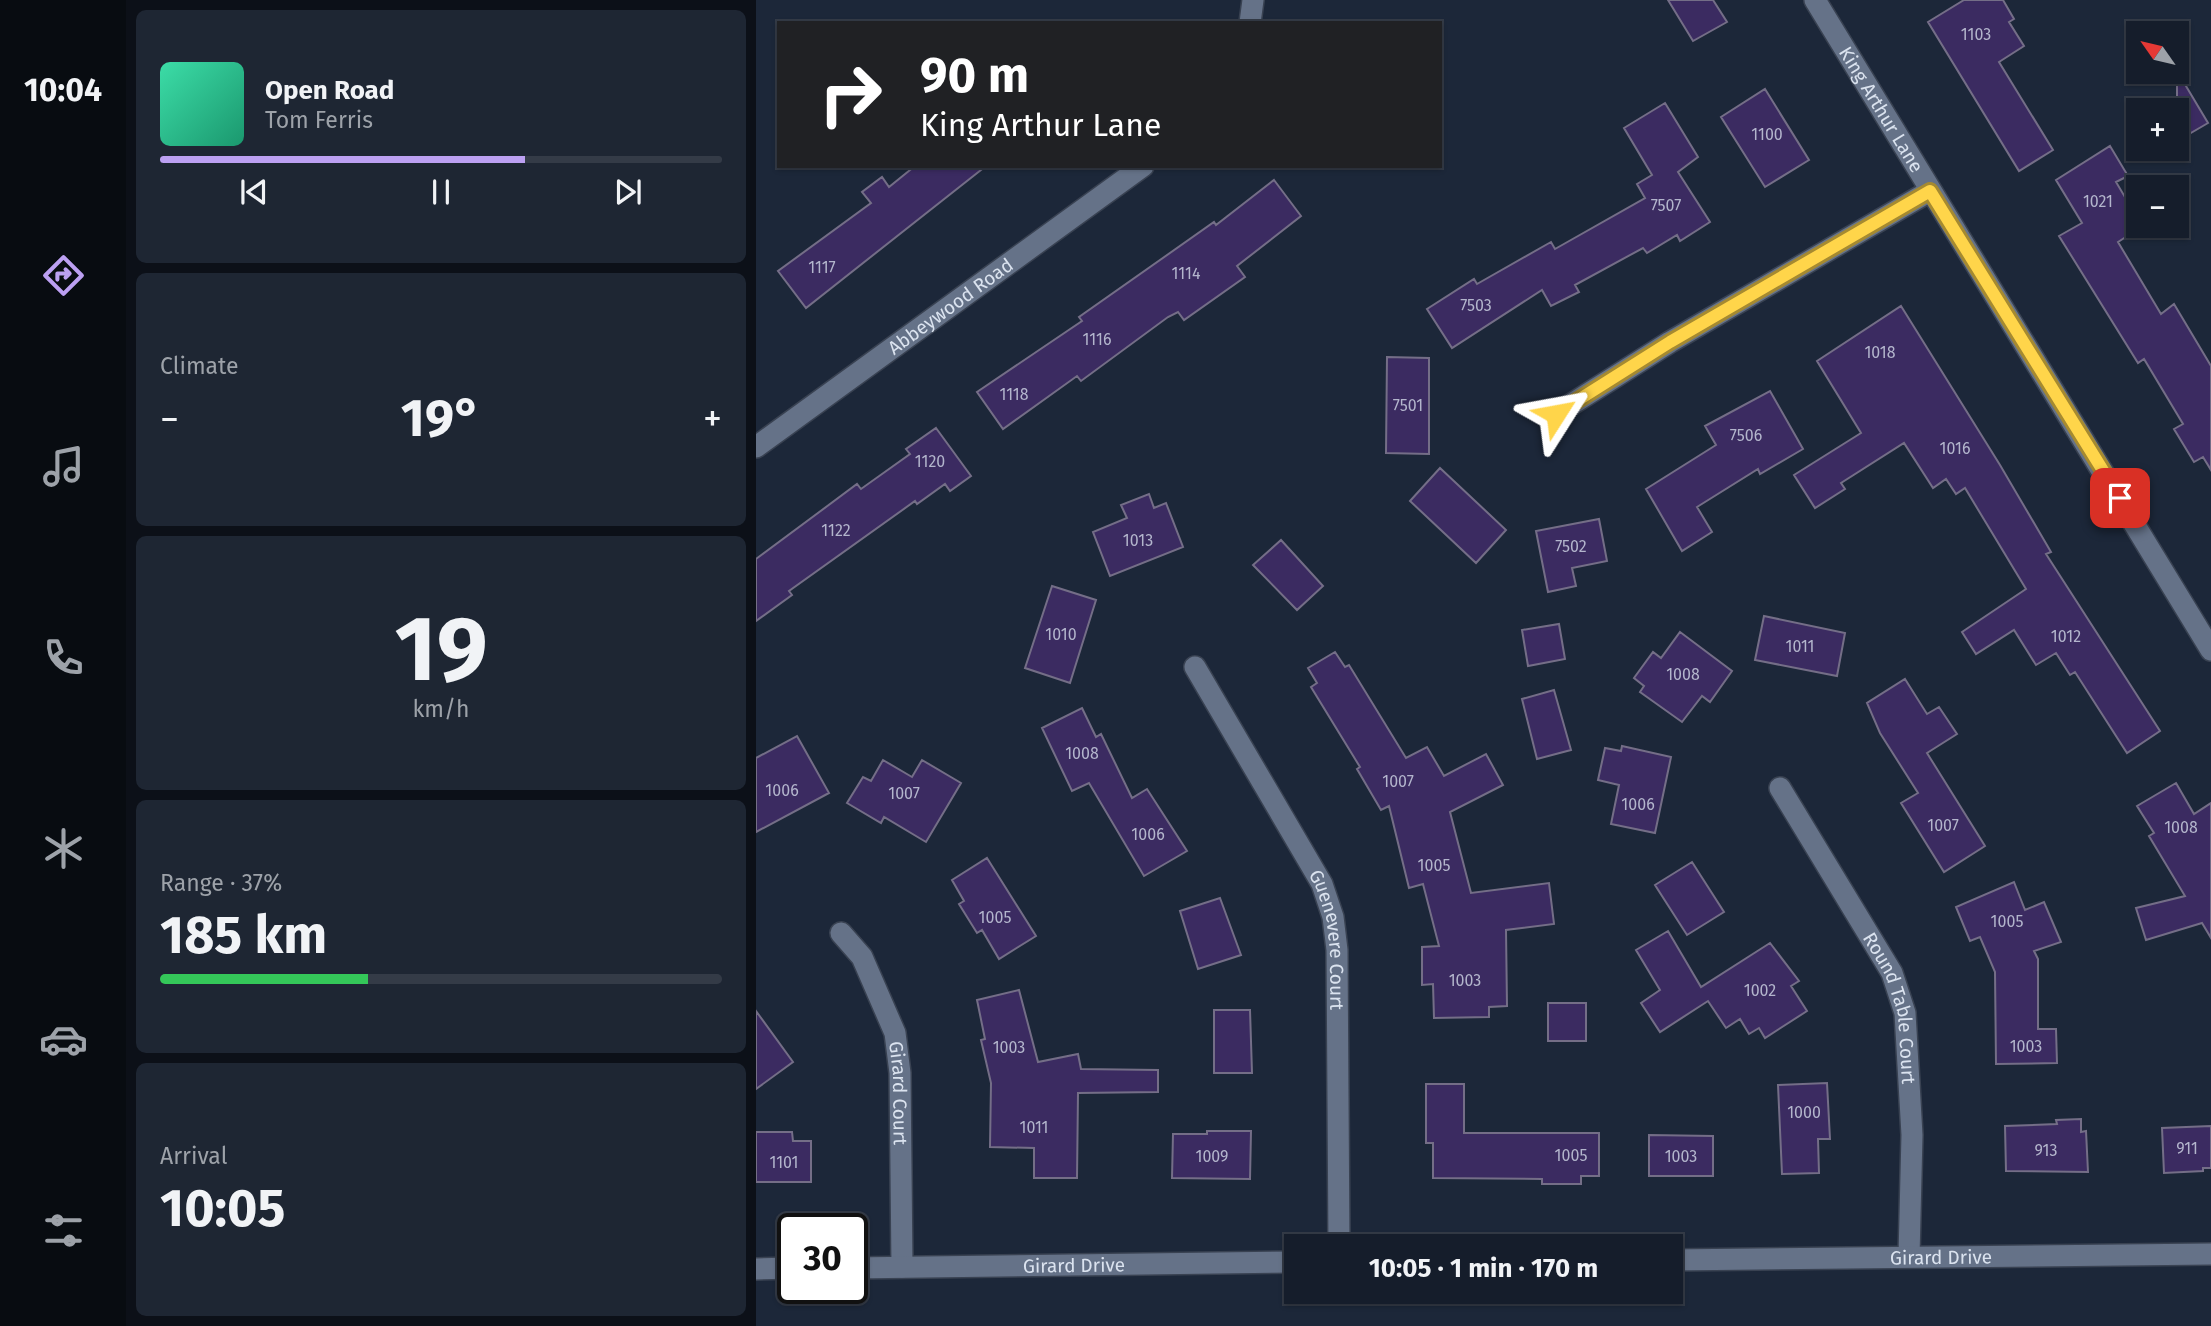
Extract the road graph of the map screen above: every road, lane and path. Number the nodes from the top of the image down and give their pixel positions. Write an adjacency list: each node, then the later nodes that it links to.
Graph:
1 (1253, 0): 3 (street)
2 (1815, 0): 5 (street, King Arthur Lane)
3 (1250, 21)
4 (1140, 168): 7 (street, Abbeywood Road)
5 (1930, 191): 6 (street); 8 (street, King Arthur Lane)
6 (1556, 414)
7 (756, 447)
8 (2211, 650)
9 (1195, 667): 12 (street, Guenevere Court)
10 (1780, 788): 14 (street, Round Table Court)
11 (841, 933): 17 (street, Girard Court)
12 (1339, 1234)
13 (2211, 1254): 14 (street, Girard Drive)
14 (1909, 1256): 15 (street, Girard Drive)
15 (1683, 1260)
16 (1284, 1262): 17 (street, Girard Drive)
17 (902, 1267): 19 (street, Girard Drive)
18 (777, 1268): 20 (street)
19 (868, 1268)
20 (756, 1269)

